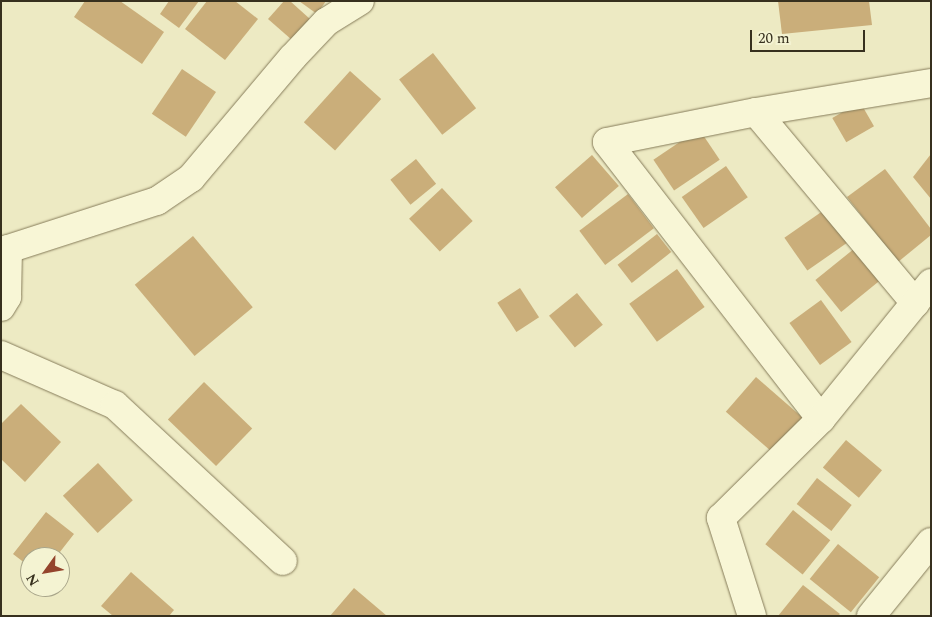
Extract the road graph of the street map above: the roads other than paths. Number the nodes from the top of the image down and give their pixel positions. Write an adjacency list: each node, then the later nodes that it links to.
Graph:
1 (360, 1): 4 (street)
2 (931, 83): 3 (street)
3 (756, 112): 5 (street); 8 (street)
4 (5, 246): 6 (street)
5 (923, 293): 8 (street)
6 (1, 307)
7 (1, 355): 10 (street)
8 (821, 419): 11 (street)
9 (931, 542): 12 (street)
10 (284, 561)
11 (752, 616)
12 (871, 616)

